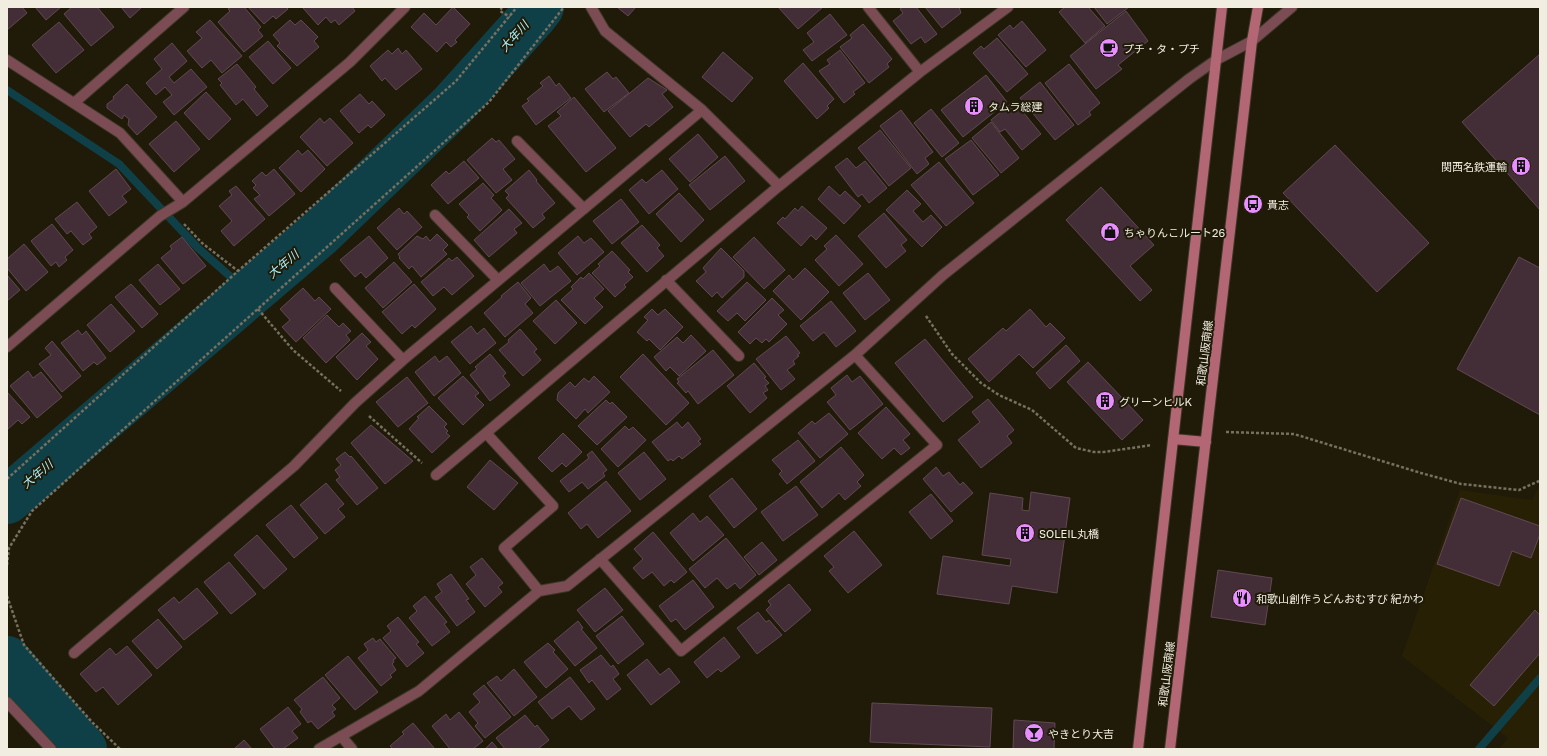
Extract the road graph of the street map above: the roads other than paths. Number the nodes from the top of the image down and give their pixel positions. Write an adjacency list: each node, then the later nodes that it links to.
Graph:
1 (184, 7): 13 (street)
2 (405, 7): 17 (street)
3 (591, 7): 14 (street)
4 (868, 7): 12 (street)
5 (1008, 7): 12 (street)
6 (1222, 7): 11 (main road, 和歌山阪南線)
7 (1258, 7): 9 (main road, 和歌山阪南線)
8 (1292, 7): 9 (street)
9 (1252, 41): 11 (street); 29 (main road, 和歌山阪南線)
10 (7, 60): 13 (street)
11 (1216, 60): 24 (street); 28 (main road, 和歌山阪南線)
12 (920, 72): 16 (street)
13 (74, 103): 17 (street)
14 (702, 110): 16 (street); 18 (street)
15 (517, 141): 18 (street)
16 (779, 186): 21 (street)
17 (183, 202): 23 (street)
18 (584, 209): 20 (street)
19 (434, 215): 20 (street)
20 (498, 280): 26 (street)
21 (666, 280): 25 (street); 27 (street)
22 (335, 288): 26 (street)
23 (7, 347)
24 (855, 355): 31 (street); 31 (street)
25 (739, 356)
26 (403, 360): 33 (street)
27 (486, 433): 30 (street); 32 (street)
28 (1173, 439): 29 (main road); 39 (main road, 和歌山阪南線)
29 (1206, 442): 40 (main road, 和歌山阪南線)
30 (436, 474)
31 (600, 559): 32 (street)
32 (539, 591): 35 (street)
33 (74, 652)
34 (7, 702): 36 (street)
35 (341, 736): 37 (street); 38 (street)
36 (51, 749)
37 (319, 749)
38 (352, 749)
39 (1138, 749)
40 (1170, 749)

